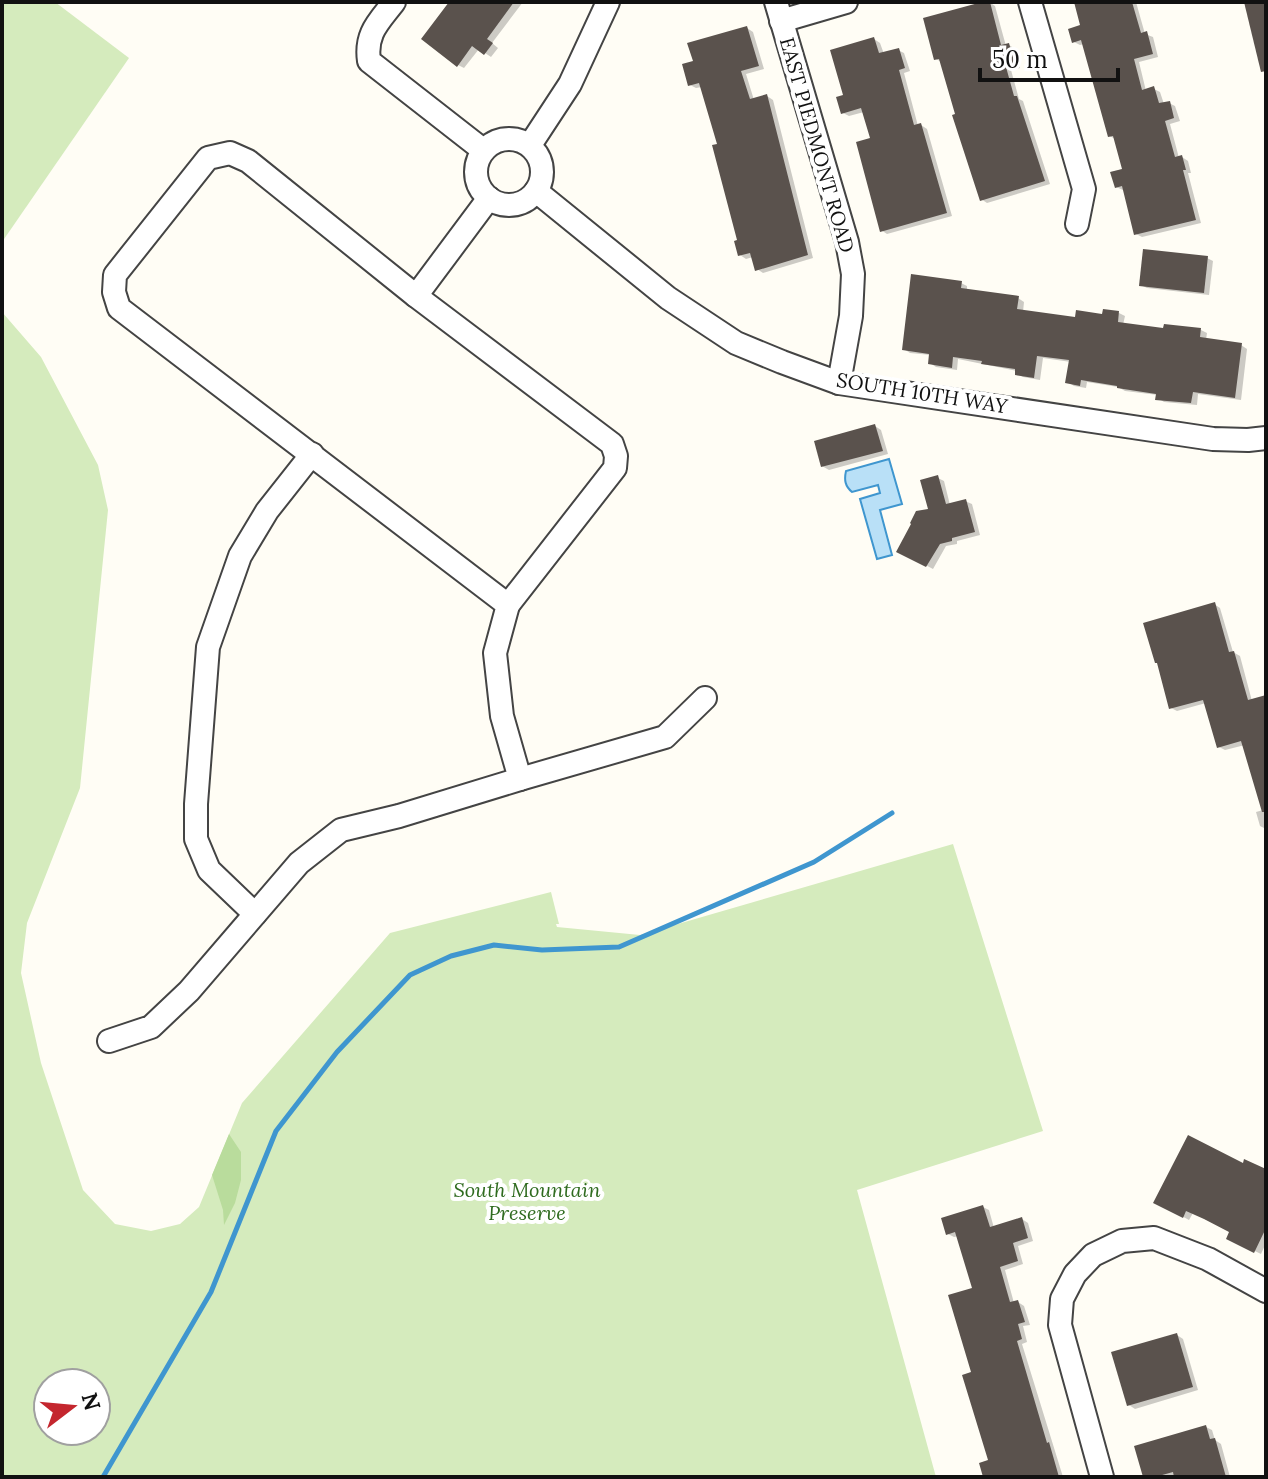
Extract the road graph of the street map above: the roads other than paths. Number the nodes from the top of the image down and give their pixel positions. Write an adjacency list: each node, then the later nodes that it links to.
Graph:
1 (394, 2): 7 (street)
2 (608, 2): 6 (street)
3 (846, 2): 5 (street)
4 (1030, 2): 10 (street)
5 (778, 12): 12 (street, EAST PIEDMONT ROAD)
6 (530, 145): 7 (street); 8 (street)
7 (483, 150): 9 (street)
8 (536, 191): 9 (street); 12 (street, SOUTH 10TH WAY)
9 (489, 198): 11 (street)
10 (1077, 224)
11 (416, 296): 14 (street); 15 (street)
12 (839, 383): 13 (street, SOUTH 10TH WAY)
13 (1266, 438)
14 (312, 454): 15 (street); 18 (street)
15 (508, 605): 17 (street)
16 (705, 698): 17 (street)
17 (520, 779): 18 (street)
18 (255, 914): 19 (street)
19 (109, 1041)
20 (1266, 1291): 21 (street)
21 (1102, 1477)

